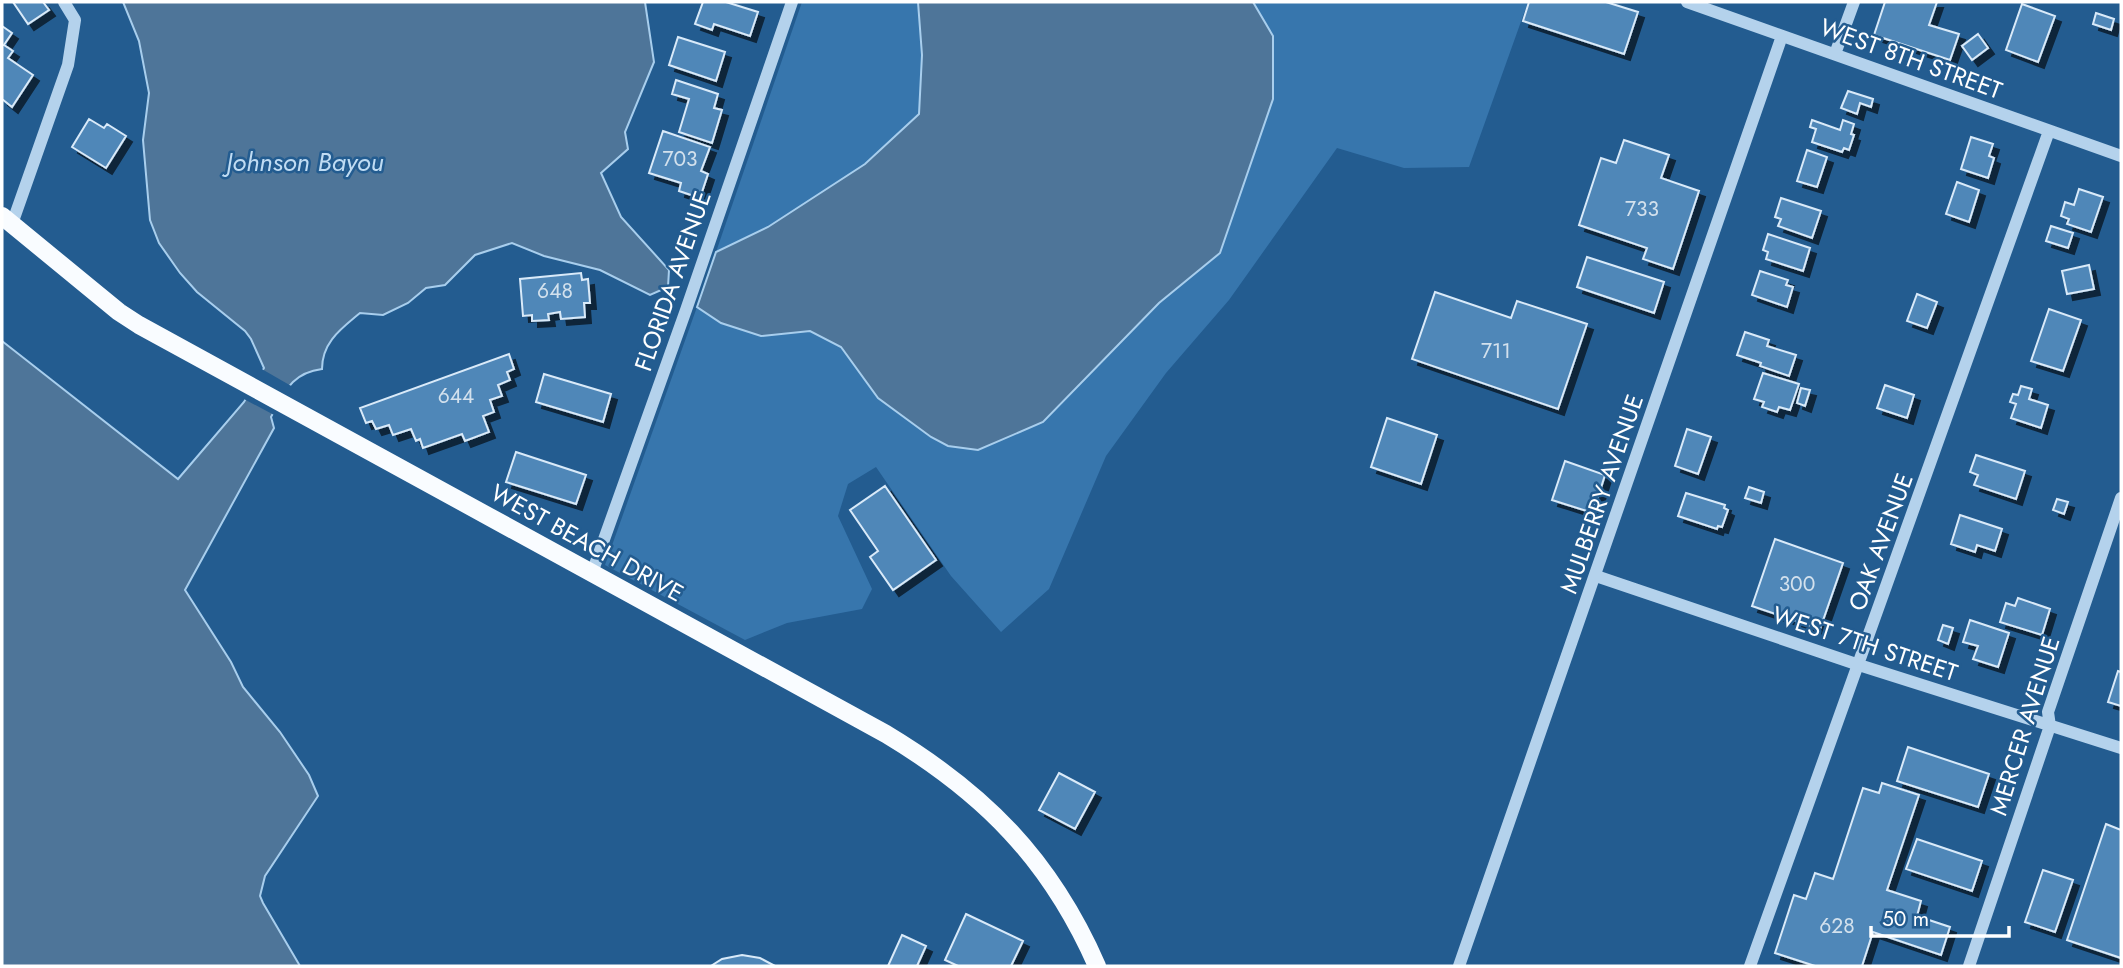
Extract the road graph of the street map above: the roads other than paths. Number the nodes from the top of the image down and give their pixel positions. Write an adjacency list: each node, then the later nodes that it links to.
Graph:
1 (64, 2): 9 (street)
2 (792, 2): 11 (street, FLORIDA AVENUE)
3 (1688, 2): 5 (street, WEST 8TH STREET)
4 (1854, 2): 6 (street)
5 (1782, 36): 6 (street, WEST 8TH STREET); 12 (street, MULBERRY AVENUE)
6 (1835, 54): 7 (street, WEST 8TH STREET)
7 (2049, 131): 8 (street, WEST 8TH STREET); 13 (street, OAK AVENUE)
8 (2121, 156)
9 (7, 220): 11 (main road, WEST BEACH DRIVE)
10 (2121, 498): 14 (street, MERCER AVENUE)
11 (592, 573): 16 (main road, WEST BEACH DRIVE)
12 (1596, 576): 13 (street, WEST 7TH STREET); 17 (street, MULBERRY AVENUE)
13 (1859, 665): 14 (street, WEST 7TH STREET); 18 (street, OAK AVENUE)
14 (2050, 726): 15 (street, WEST 7TH STREET); 19 (street, MERCER AVENUE)
15 (2121, 748)
16 (1097, 966)
17 (1460, 966)
18 (1750, 966)
19 (1969, 966)

